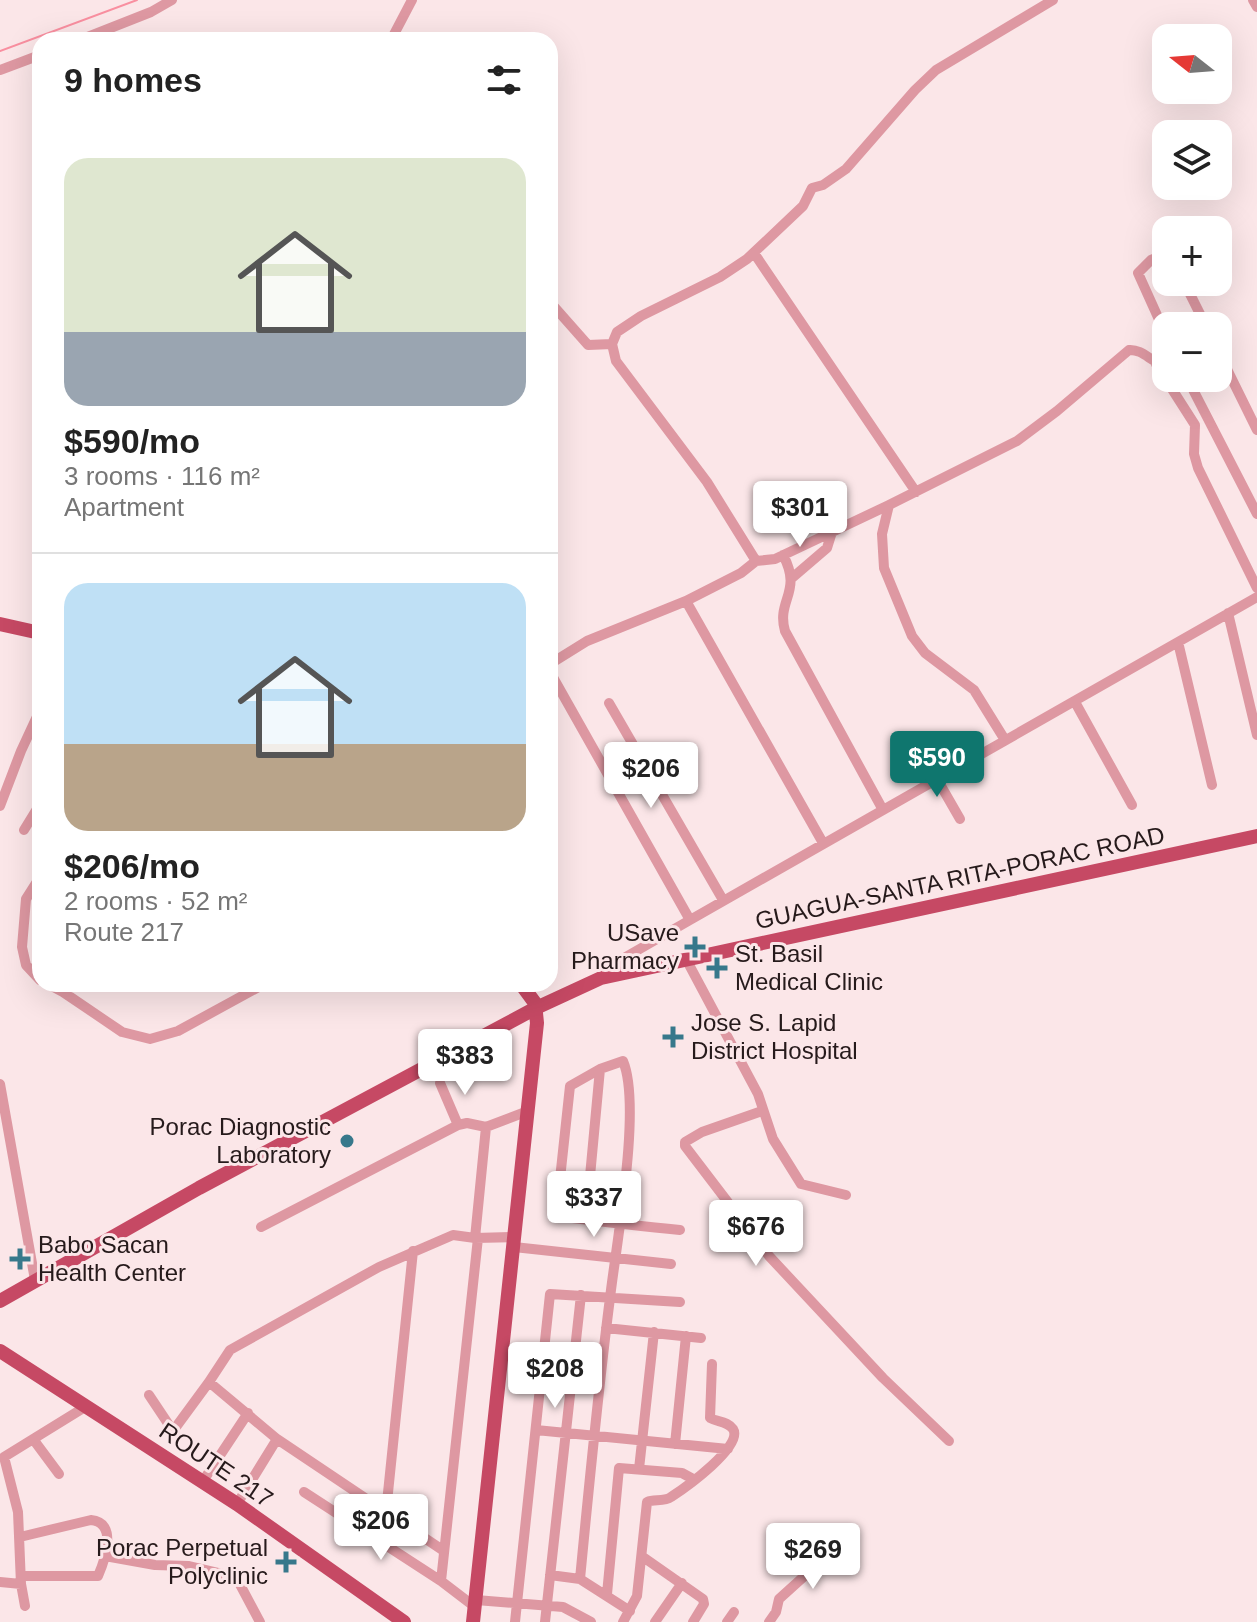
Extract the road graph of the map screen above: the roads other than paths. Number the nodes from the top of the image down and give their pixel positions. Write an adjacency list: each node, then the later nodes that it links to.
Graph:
1 (172, 0): 6 (street)
2 (412, 0): 7 (street)
3 (1053, 0): 10 (street)
4 (1253, 0): 5 (street)
5 (1257, 7)
6 (100, 32)
7 (395, 32)
8 (32, 58): 9 (street)
9 (0, 70)
10 (754, 253): 14 (street); 20 (street)
11 (1152, 260): 13 (street)
12 (558, 311): 14 (street)
13 (1156, 312)
14 (612, 344): 25 (street)
15 (1152, 358): 20 (street)
16 (1232, 379): 19 (street)
17 (1177, 392): 27 (street)
18 (1194, 392): 22 (street)
19 (1257, 430)
20 (916, 492): 21 (street)
21 (889, 505): 23 (street); 40 (street)
22 (1257, 514)
23 (832, 532): 24 (street); 26 (street)
24 (783, 555): 25 (street); 26 (street)
25 (756, 561): 29 (street)
26 (792, 578): 45 (street)
27 (1257, 588)
28 (1257, 597): 30 (street)
29 (686, 601): 34 (street); 50 (street)
30 (1228, 613): 33 (street); 39 (street)
31 (0, 624): 32 (main road)
32 (32, 631)
33 (1178, 642): 36 (street); 42 (street)
34 (558, 659)
35 (558, 686): 53 (street)
36 (1075, 702): 40 (street); 43 (street)
37 (609, 703): 52 (street)
38 (32, 727): 44 (street)
39 (1257, 735)
40 (1005, 740): 41 (street)
41 (937, 779): 45 (street); 47 (street)
42 (1212, 785)
43 (1132, 805)
44 (0, 806)
45 (883, 810): 50 (street)
46 (32, 817): 48 (street)
47 (960, 819)
48 (24, 830)
49 (1257, 836): 54 (main road, GUAGUA-SANTA RITA-PORAC ROAD)
50 (823, 843): 52 (street)
51 (32, 890): 55 (street)
52 (723, 900): 53 (street)
53 (690, 920): 56 (street)
54 (686, 959): 56 (main road, GUAGUA-SANTA RITA-PORAC ROAD); 66 (street)
55 (32, 971)
56 (601, 978): 60 (main road, GUAGUA-SANTA RITA-PORAC ROAD)
57 (63, 992): 58 (street)
58 (249, 992)
59 (528, 992): 60 (main road)
60 (536, 1008): 65 (main road); 79 (main road, GUAGUA-SANTA RITA-PORAC ROAD)
61 (600, 1069): 70 (street); 70 (street); 71 (street)
62 (440, 1083): 67 (street)
63 (0, 1084): 64 (street)
64 (1, 1098): 79 (street)
65 (528, 1111): 68 (street); 75 (main road)
66 (762, 1111): 69 (street); 100 (street)
67 (458, 1125): 68 (street); 72 (street)
68 (486, 1127): 74 (street)
69 (846, 1195)
70 (586, 1219): 71 (street)
71 (619, 1223): 73 (street); 77 (street)
72 (261, 1227)
73 (680, 1230)
74 (476, 1238): 75 (street); 76 (street); 112 (street)
75 (514, 1242): 77 (street); 125 (main road)
76 (413, 1251): 90 (street); 109 (street)
77 (614, 1258): 78 (street); 81 (street)
78 (671, 1264)
79 (35, 1280): 82 (main road, GUAGUA-SANTA RITA-PORAC ROAD)
80 (581, 1295): 81 (street); 94 (street); 95 (street)
81 (610, 1298): 83 (street); 84 (street)
82 (0, 1301)
83 (680, 1302)
84 (606, 1328): 85 (street); 96 (street)
85 (654, 1332): 86 (street); 99 (street)
86 (686, 1336): 87 (street); 101 (street)
87 (701, 1338)
88 (0, 1351): 92 (main road, ROUTE 217)
89 (712, 1364): 102 (street)
90 (209, 1382): 91 (street); 93 (street)
91 (149, 1395)
92 (85, 1407): 97 (street); 108 (main road, ROUTE 217)
93 (248, 1413): 98 (street); 105 (street)
94 (536, 1430): 95 (street); 122 (street)
95 (566, 1433): 96 (street); 115 (street)
96 (595, 1435): 99 (street); 116 (street)
97 (33, 1439): 104 (street); 110 (street)
98 (277, 1439): 108 (street); 109 (street)
99 (642, 1441): 101 (street); 103 (street)
100 (949, 1441)
101 (675, 1444): 102 (street)
102 (728, 1449): 106 (street)
103 (639, 1469): 106 (street); 121 (street)
104 (59, 1474)
105 (207, 1475)
106 (693, 1479): 114 (street)
107 (304, 1492): 118 (street)
108 (237, 1504): 129 (main road, ROUTE 217)
109 (386, 1512): 112 (street)
110 (20, 1537): 113 (street); 117 (street)
111 (841, 1543): 137 (street)
112 (444, 1551): 118 (street)
113 (105, 1556): 117 (street); 128 (street)
114 (643, 1557): 120 (street); 126 (street)
115 (550, 1575): 116 (street); 123 (street)
116 (580, 1579): 121 (street)
117 (21, 1580): 119 (street); 124 (street)
118 (441, 1581): 125 (street)
119 (0, 1582)
120 (682, 1583): 134 (street); 135 (street)
121 (607, 1594): 126 (street)
122 (517, 1602): 123 (street); 125 (street); 130 (street)
123 (546, 1605): 131 (street); 132 (street)
124 (25, 1606)
125 (474, 1610)
126 (630, 1611): 133 (street)
127 (734, 1612): 136 (street)
128 (260, 1622)
129 (404, 1622)
130 (515, 1622)
131 (545, 1622)
132 (591, 1622)
133 (623, 1622)
134 (655, 1622)
135 (693, 1622)
136 (727, 1622)
137 (769, 1622)

